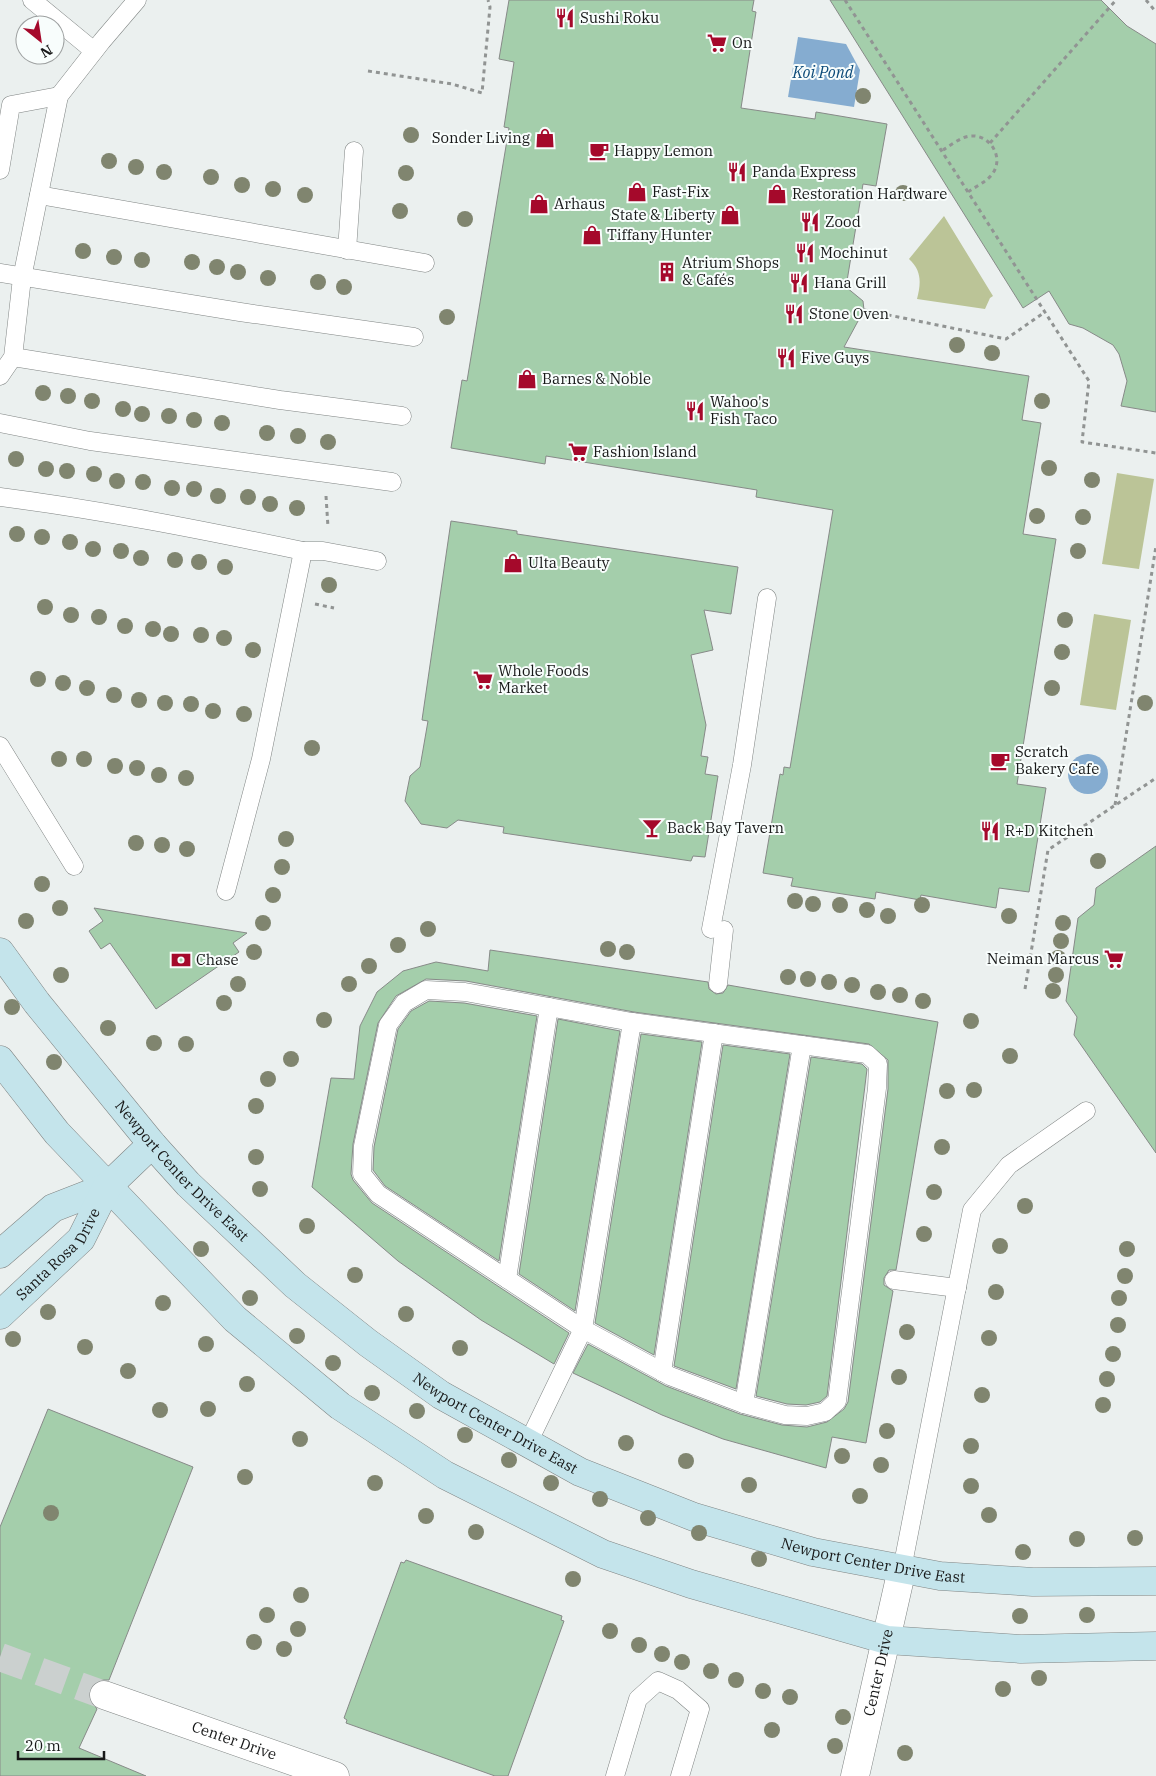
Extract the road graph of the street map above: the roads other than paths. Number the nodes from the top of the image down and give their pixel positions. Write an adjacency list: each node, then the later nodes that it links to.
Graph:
1 (137, 0): 3 (lane)
2 (37, 1): 3 (lane)
3 (94, 51): 4 (lane)
4 (59, 96): 6 (lane); 7 (lane)
5 (354, 151): 8 (lane)
6 (0, 170)
7 (39, 195): 8 (lane); 11 (lane)
8 (347, 250): 9 (lane)
9 (425, 264)
10 (0, 273): 11 (lane)
11 (22, 278): 12 (lane); 13 (lane)
12 (414, 337)
13 (13, 357): 14 (lane); 15 (lane)
14 (0, 376)
15 (402, 416)
16 (0, 423): 17 (lane)
17 (392, 482)
18 (0, 497): 19 (lane)
19 (303, 551): 20 (lane); 24 (lane)
20 (377, 561)
21 (766, 598): 26 (lane)
22 (0, 746): 23 (lane)
23 (74, 866)
24 (226, 891)
25 (0, 952): 33 (main road, Newport Center Drive East)
26 (718, 984)
27 (549, 1007): 28 (lane); 36 (lane); 36 (lane)
28 (632, 1022): 29 (lane); 40 (lane)
29 (714, 1033): 30 (lane); 41 (lane)
30 (802, 1045): 42 (lane); 42 (lane)
31 (0, 1060): 34 (main road)
32 (1086, 1111): 38 (lane)
33 (152, 1144): 34 (main road, Santa Rosa Drive); 43 (main road, Newport Center Drive East)
34 (107, 1187): 35 (main road, Santa Rosa Drive); 39 (main road, Santa Rosa Drive); 46 (main road)
35 (0, 1254)
36 (507, 1279): 40 (lane)
37 (894, 1280): 38 (lane)
38 (957, 1288): 44 (lane)
39 (0, 1314)
40 (583, 1329): 41 (lane); 43 (lane)
41 (662, 1372): 42 (lane)
42 (744, 1404)
43 (528, 1442): 44 (main road, Newport Center Drive East)
44 (902, 1569): 45 (main road, Newport Center Drive East); 46 (street, Center Drive)
45 (1156, 1581)
46 (887, 1640): 47 (main road); 52 (street, Center Drive)
47 (1156, 1646)
48 (104, 1695): 49 (street, Center Drive)
49 (335, 1776)
50 (615, 1776): 51 (lane)
51 (680, 1776)
52 (855, 1776)

